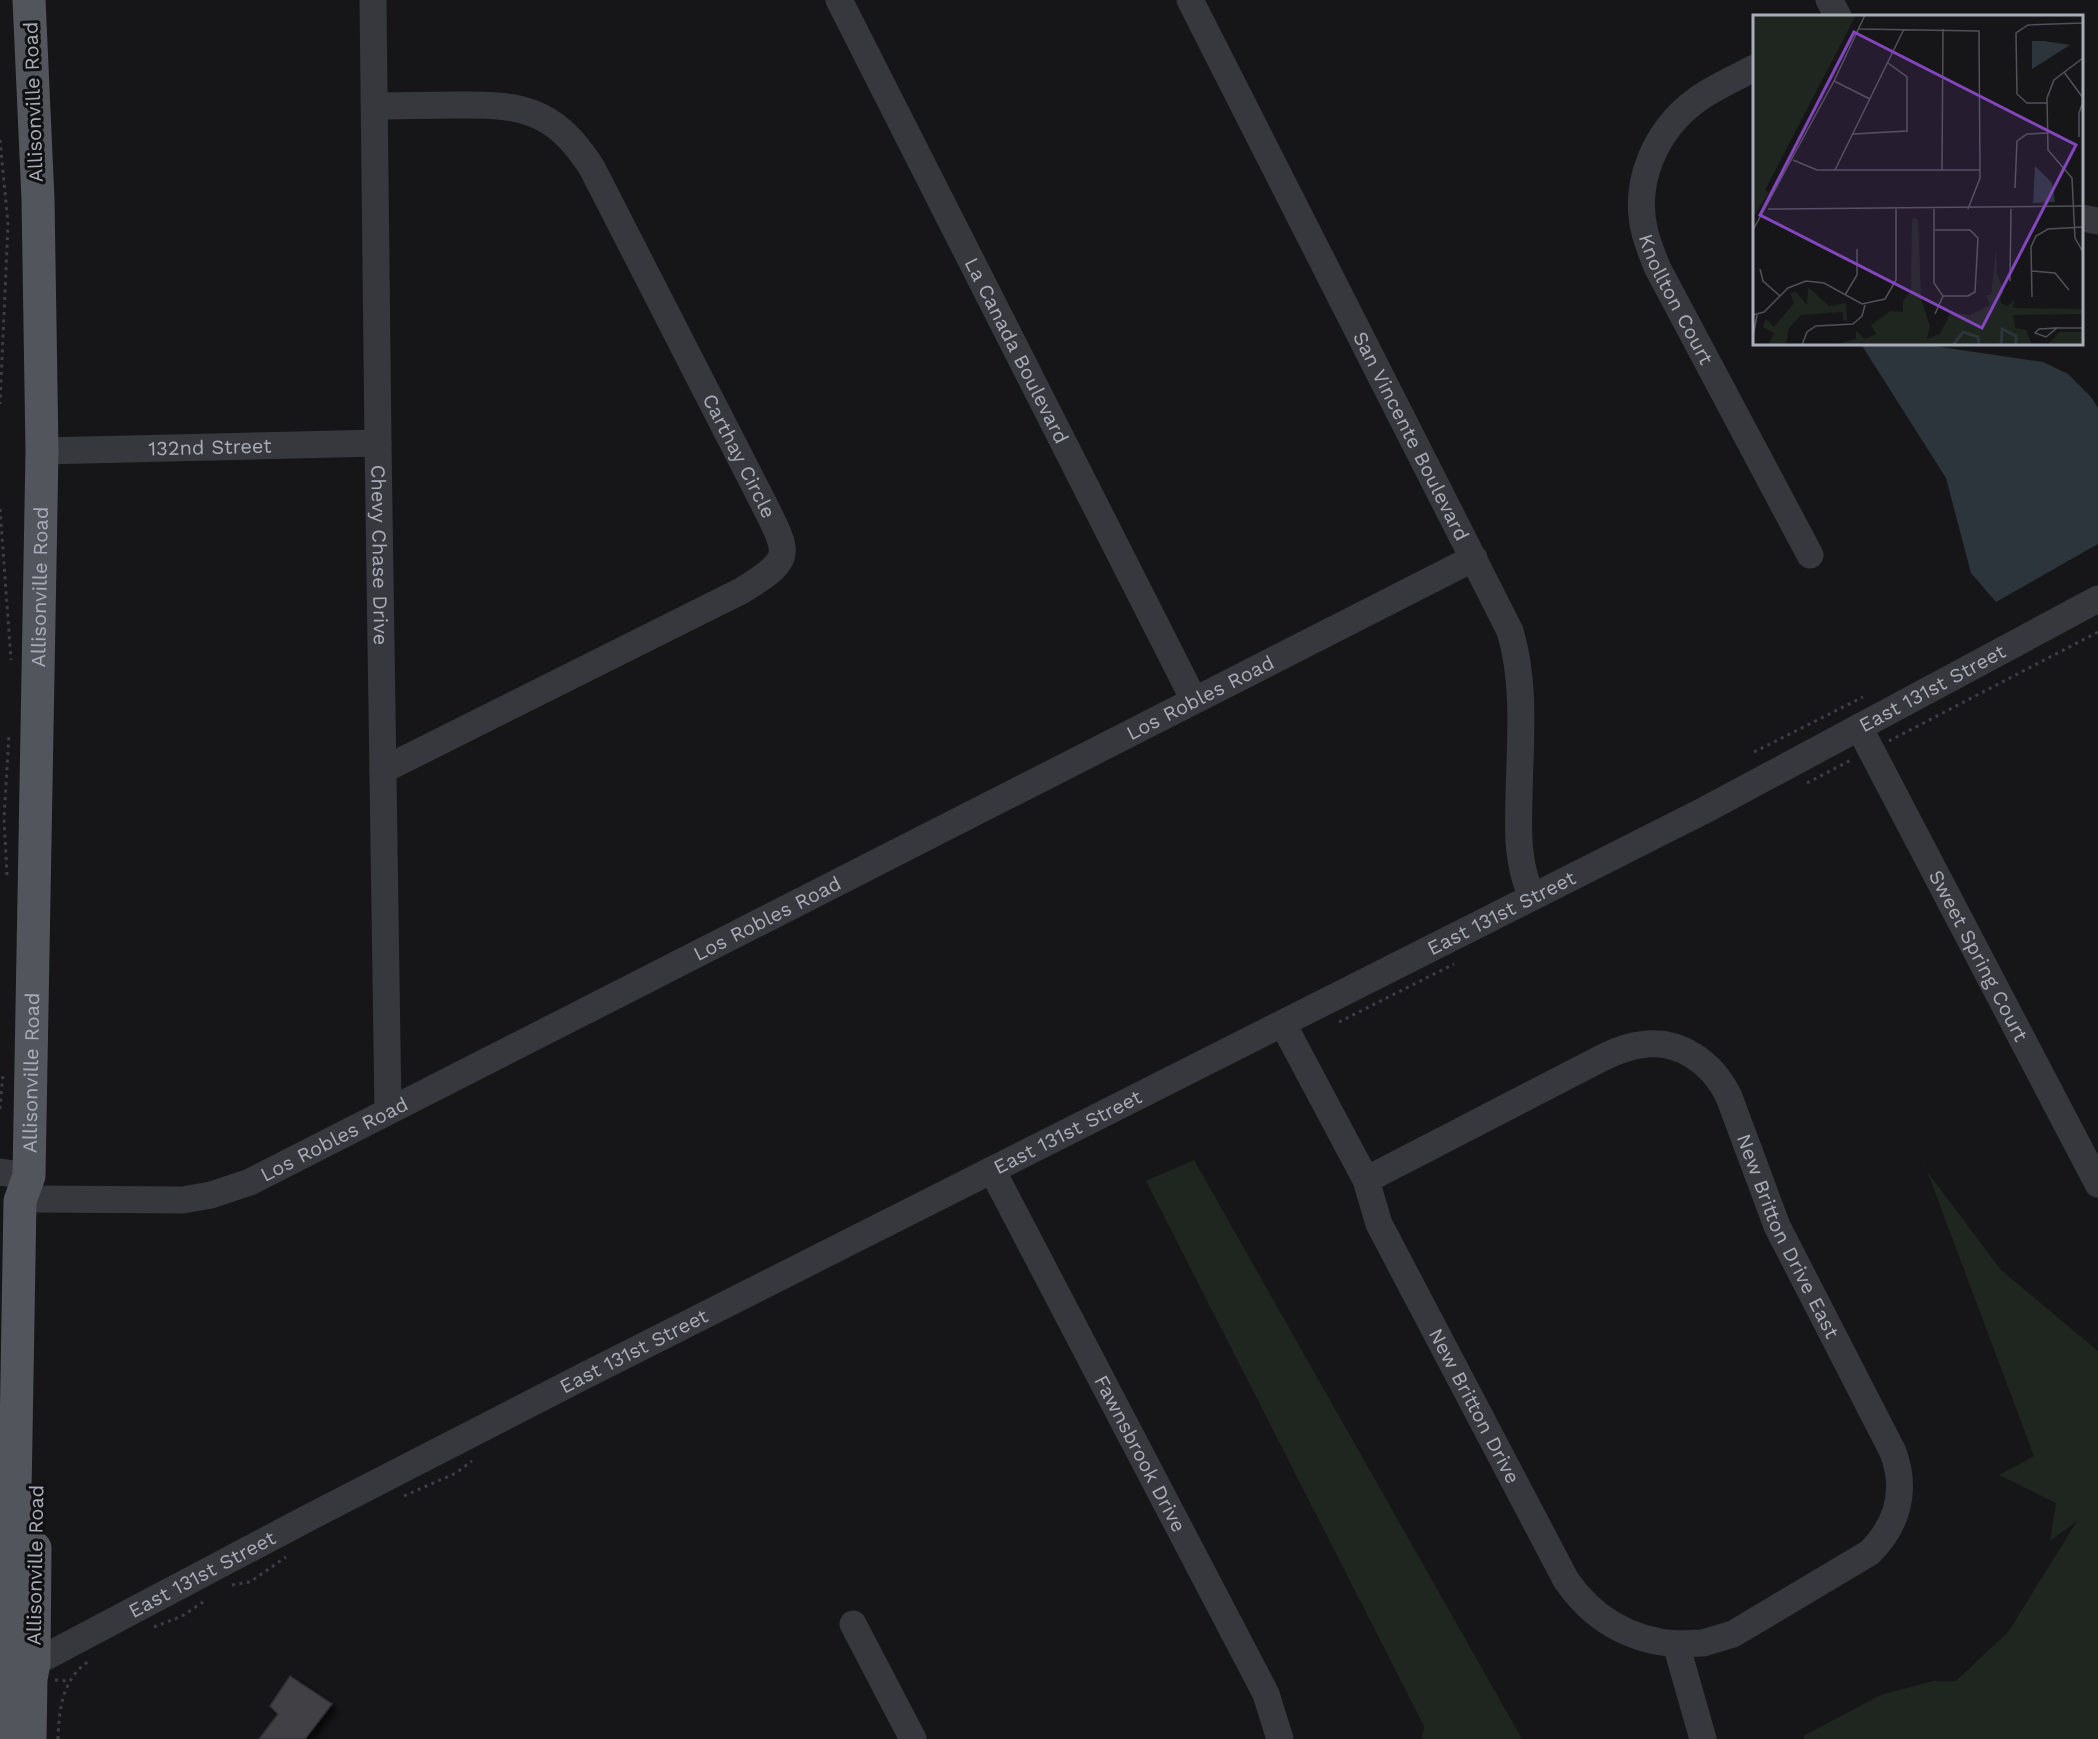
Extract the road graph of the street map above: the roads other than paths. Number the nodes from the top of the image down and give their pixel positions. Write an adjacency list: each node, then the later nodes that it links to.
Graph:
1 (29, 0): 12 (main road, Allisonville Road)
2 (374, 0): 8 (street, Chevy Chase Drive)
3 (839, 0): 16 (street, La Canada Boulevard)
4 (1190, 0): 14 (street, San Vincente Boulevard)
5 (1829, 0): 6 (street)
6 (1837, 15)
7 (1753, 69): 13 (street, Knollton Court)
8 (375, 106): 11 (street, Chevy Chase Drive); 18 (street, Carthay Circle)
9 (2083, 218): 10 (street)
10 (2098, 221)
11 (378, 442): 12 (street, 132nd Street); 18 (street, Chevy Chase Drive)
12 (42, 451): 24 (main road, Allisonville Road)
13 (1810, 555)
14 (1474, 558): 16 (street, Los Robles Road); 19 (street, San Vincente Boulevard)
15 (2098, 599): 17 (street, East 131st Street)
16 (1194, 700): 21 (street, Los Robles Road)
17 (1859, 727): 19 (street, East 131st Street); 25 (street, Sweet Spring Court)
18 (383, 770): 21 (street, Chevy Chase Drive)
19 (1532, 897): 20 (street, East 131st Street)
20 (1283, 1024): 22 (street, East 131st Street); 23 (street, New Britton Drive)
21 (388, 1111): 24 (street, Los Robles Road)
22 (992, 1170): 28 (street, East 131st Street); 32 (street, Fawnsbrook Drive)
23 (1366, 1180): 27 (street, New Britton Drive); 27 (street, New Britton Drive East)
24 (22, 1183): 28 (main road, Allisonville Road)
25 (2098, 1184)
26 (853, 1624): 31 (street)
27 (1676, 1644): 33 (street)
28 (14, 1663): 29 (main road, Allisonville Road); 30 (main road, Allisonville Road)
29 (4, 1739)
30 (30, 1739)
31 (913, 1739)
32 (1280, 1739)
33 (1703, 1739)

